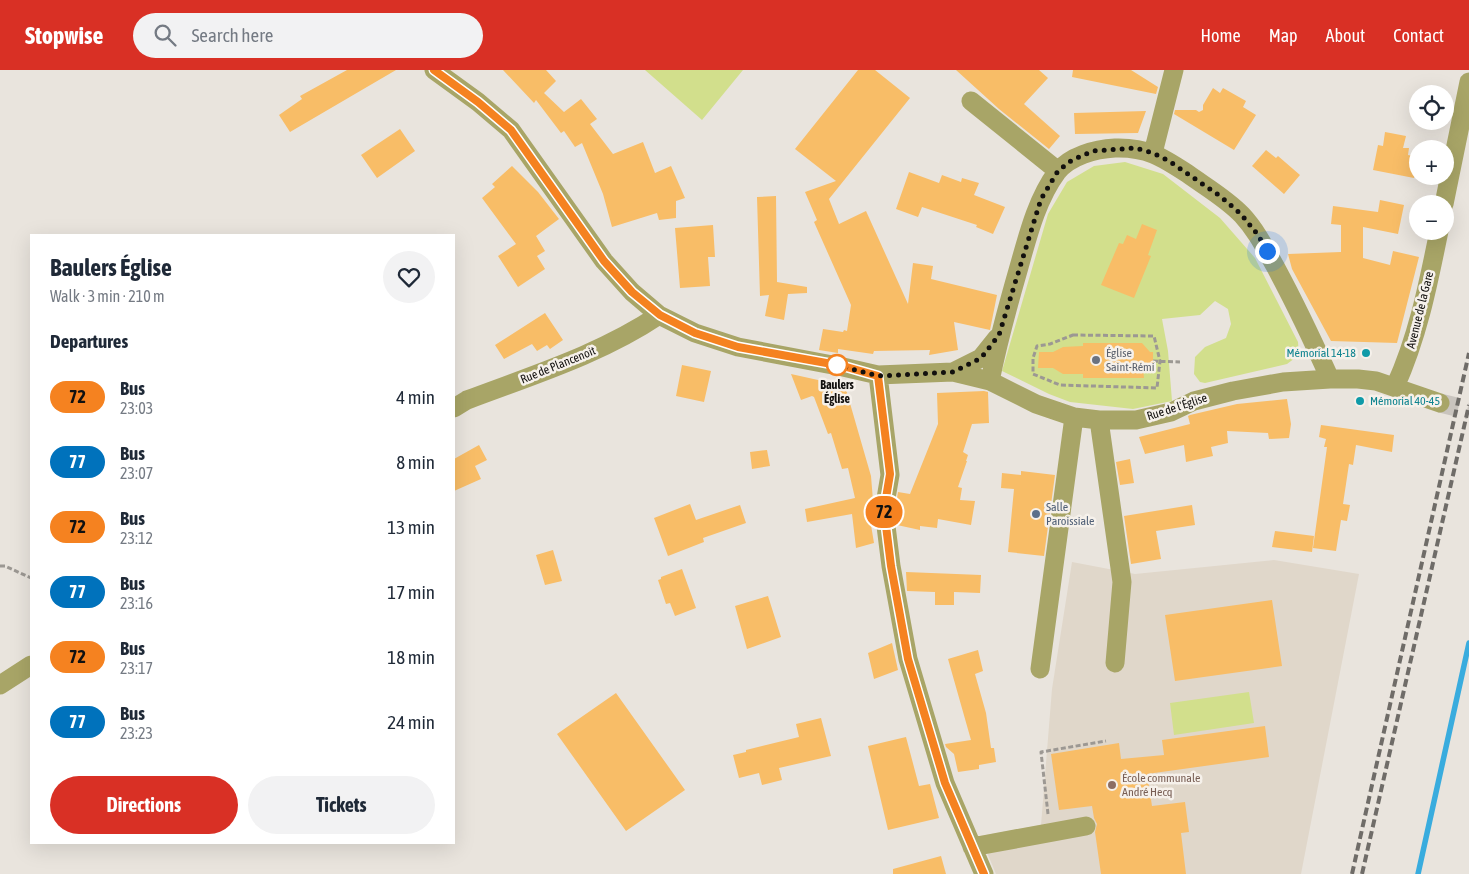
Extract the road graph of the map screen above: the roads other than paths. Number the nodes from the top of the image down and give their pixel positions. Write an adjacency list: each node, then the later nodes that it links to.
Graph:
1 (434, 70): 9 (street)
2 (1174, 70): 5 (street)
3 (1469, 82): 7 (street)
4 (971, 101): 6 (street)
5 (1153, 153): 6 (street); 13 (street)
6 (1058, 171): 10 (street)
7 (1446, 195)
8 (1437, 240): 15 (street, Avenue de la Gare)
9 (660, 315): 12 (street); 17 (street, Rue de Plancenoit)
10 (999, 335): 11 (street); 14 (street)
11 (944, 373): 12 (street); 14 (street, Rue de l'Église)
12 (878, 376): 25 (street)
13 (1330, 379): 15 (street, Rue de l'Église); 19 (street, Rue de l'Église)
14 (990, 381): 18 (street, Rue de l'Église)
15 (1395, 387): 16 (street, Rue de l'Église)
16 (1440, 403)
17 (455, 407)
18 (1074, 417): 19 (street, Rue de l'Église); 22 (street)
19 (1099, 420): 20 (street)
20 (1115, 663)
21 (30, 666): 23 (street)
22 (1040, 669)
23 (0, 685)
24 (1086, 826): 25 (street)
25 (972, 847): 26 (street)
26 (984, 874)

